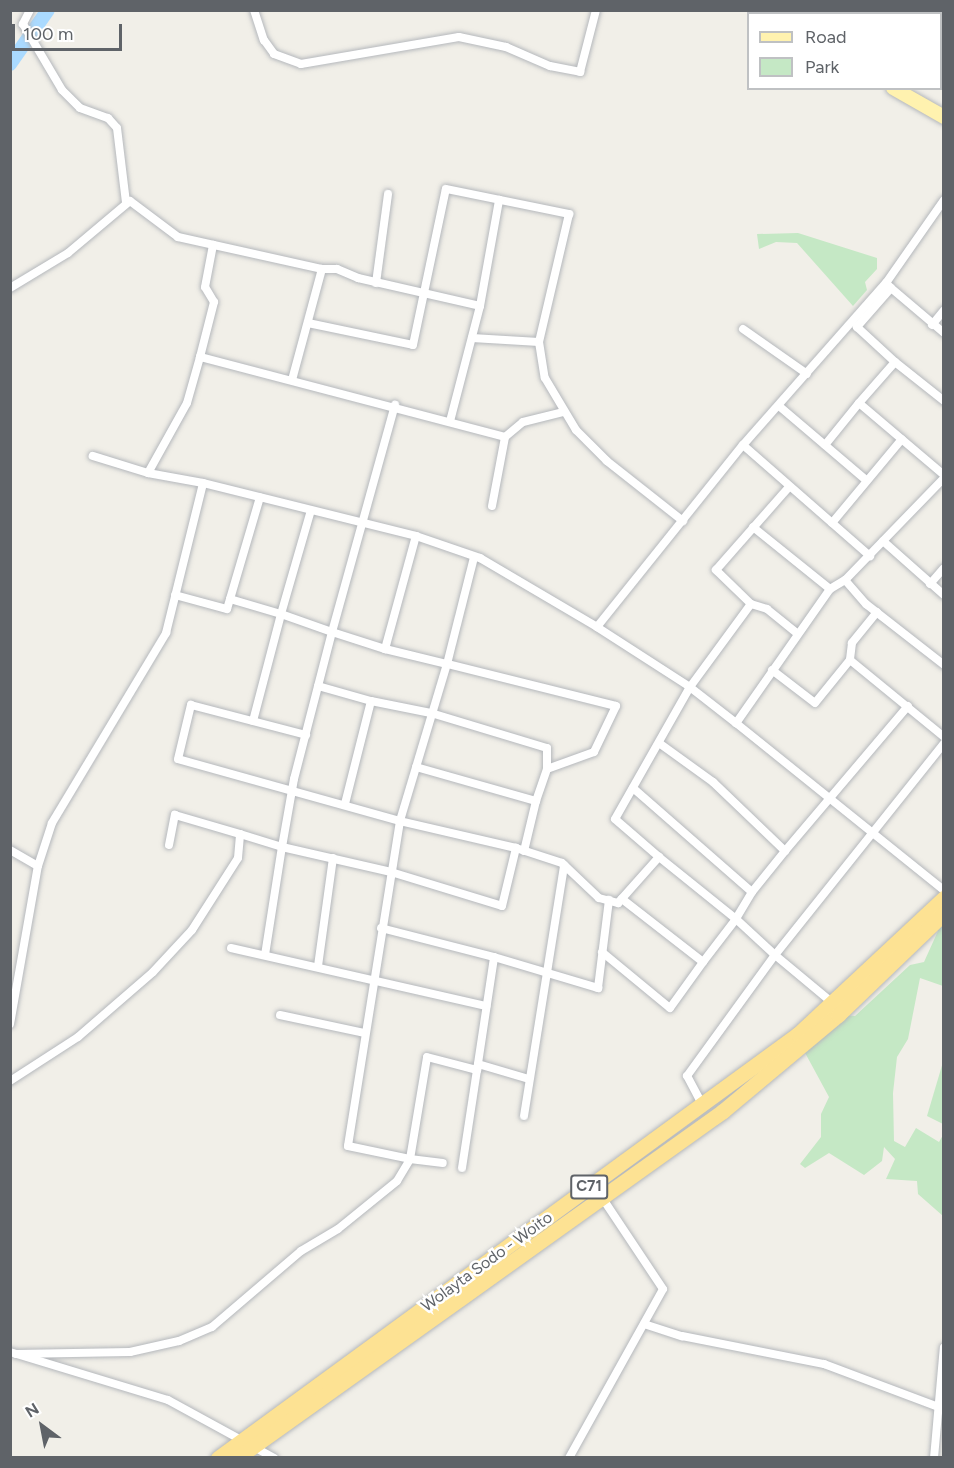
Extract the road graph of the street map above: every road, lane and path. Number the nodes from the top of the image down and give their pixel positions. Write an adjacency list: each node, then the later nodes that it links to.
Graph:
1 (30, 10): 9 (street)
2 (254, 10): 3 (street)
3 (596, 10)
4 (897, 90): 5 (main road)
5 (944, 117)
6 (388, 194): 12 (street)
7 (499, 200): 15 (street); 16 (street); 23 (street)
8 (944, 200): 13 (street)
9 (126, 202): 10 (street); 14 (street)
10 (213, 245): 11 (street); 24 (street)
11 (322, 269): 12 (street); 18 (street)
12 (376, 282): 15 (street)
13 (889, 286): 19 (street); 25 (street); 26 (street)
14 (10, 288)
15 (425, 293): 16 (street); 18 (street)
16 (480, 306): 22 (street)
17 (944, 310): 19 (street)
18 (308, 323): 27 (street)
19 (932, 325): 21 (street)
20 (743, 329): 26 (street)
21 (944, 333)
22 (472, 338): 23 (street); 33 (street)
23 (539, 342): 32 (street)
24 (200, 357): 27 (street); 39 (street)
25 (895, 362): 28 (street); 29 (street)
26 (807, 374): 31 (street)
27 (292, 380): 30 (street)
28 (942, 397)
29 (859, 403): 35 (street); 37 (street)
30 (395, 405): 33 (street); 48 (street)
31 (779, 406): 36 (street); 37 (street)
32 (563, 412): 34 (street); 47 (street)
33 (450, 421): 34 (street)
34 (505, 437): 45 (street)
35 (902, 439): 40 (street); 41 (street)
36 (743, 445): 43 (street); 47 (street)
37 (825, 445): 41 (street)
38 (93, 456): 39 (street)
39 (148, 473): 42 (street)
40 (944, 476): 52 (street)
41 (866, 480): 49 (street)
42 (203, 483): 44 (street); 59 (street)
43 (789, 487): 49 (street); 50 (street)
44 (260, 497): 46 (street); 61 (street)
45 (492, 506)
46 (311, 510): 48 (street); 64 (street)
47 (683, 521): 65 (street)
48 (363, 523): 51 (street); 66 (street)
49 (832, 523): 53 (street)
50 (753, 527): 58 (street); 62 (street)
51 (416, 536): 54 (street); 68 (street)
52 (883, 542): 53 (street); 57 (street)
53 (870, 556): 56 (street)
54 (474, 557): 65 (street); 71 (street)
55 (944, 568): 57 (street)
56 (845, 580): 58 (street); 63 (street)
57 (930, 584): 60 (street)
58 (830, 589): 67 (street)
59 (175, 595): 61 (street); 102 (street)
60 (944, 595)
61 (230, 599): 64 (street)
62 (751, 604): 67 (street); 74 (street)
63 (877, 612): 69 (street); 70 (street)
64 (281, 614): 66 (street); 78 (street)
65 (597, 627): 74 (street)
66 (332, 632): 68 (street); 73 (street)
67 (797, 633): 72 (street)
68 (385, 649): 71 (street)
69 (850, 660): 72 (street); 76 (street)
70 (942, 662)
71 (447, 664): 77 (street); 85 (street)
72 (772, 670): 79 (street)
73 (318, 686): 75 (street); 80 (street)
74 (690, 687): 79 (street); 82 (street)
75 (371, 701): 77 (street); 90 (street)
76 (908, 706): 81 (street); 88 (street)
77 (430, 713): 84 (street); 85 (street)
78 (253, 721): 80 (street); 86 (street)
79 (736, 723): 88 (street)
80 (306, 735): 86 (street)
81 (944, 737)
82 (658, 743): 87 (street); 98 (street)
83 (944, 743): 92 (street)
84 (416, 767): 89 (street); 91 (street)
85 (548, 769): 89 (street)
86 (293, 788): 90 (street); 95 (street)
87 (633, 788): 99 (street); 105 (street)
88 (829, 798): 92 (street); 98 (street)
89 (536, 801): 96 (street)
90 (345, 804): 91 (street)
91 (400, 821): 96 (street); 103 (street)
92 (870, 833): 104 (street); 115 (street)
93 (240, 834): 94 (street); 95 (street); 128 (street)
94 (169, 845)
95 (282, 847): 100 (street); 114 (street)
96 (520, 849): 101 (street); 103 (street)
97 (10, 850): 102 (street)
98 (785, 851): 105 (street)
99 (659, 857): 107 (street); 110 (street)
100 (333, 858): 103 (street); 118 (street)
101 (564, 865): 108 (street); 119 (street)
102 (38, 867): 124 (street)
103 (391, 872): 111 (street)
104 (944, 891)
105 (752, 892): 110 (street)
106 (944, 898): 122 (highway, Wolayta Sodo - Woito / C71)
107 (622, 899): 108 (street); 117 (street)
108 (609, 900): 113 (street)
109 (944, 913): 122 (highway, Wolayta Sodo - Woito / C71)
110 (736, 919): 115 (street); 117 (street)
111 (381, 928): 116 (street); 120 (street)
112 (231, 948): 114 (street)
113 (602, 952): 117 (street); 119 (street)
114 (265, 955): 118 (street)
115 (775, 955): 122 (street); 129 (street)
116 (494, 957): 119 (street); 121 (street)
117 (703, 962)
118 (318, 966): 120 (street)
119 (545, 971): 127 (street)
120 (373, 978): 121 (street); 125 (street)
121 (487, 1006): 126 (street)
122 (837, 1006): 129 (highway, Wolayta Sodo - Woito / C71); 132 (highway, Wolayta Sodo - Woito / C71)
123 (280, 1015): 125 (street)
124 (10, 1024)
125 (365, 1034): 133 (street)
126 (477, 1067): 127 (street); 133 (street); 135 (street)
127 (529, 1079): 130 (street)
128 (10, 1081)
129 (702, 1104): 131 (highway, Wolayta Sodo - Woito / C71)
130 (524, 1116)
131 (677, 1123): 132 (highway); 141 (highway, Wolayta Sodo - Woito / C71)
132 (686, 1136): 136 (highway, Wolayta Sodo - Woito / C71)
133 (410, 1159): 134 (street); 139 (street)
134 (443, 1163)
135 (462, 1168)
136 (601, 1196): 137 (street); 141 (highway, Wolayta Sodo - Woito / C71)
137 (644, 1324): 140 (street); 145 (street)
138 (944, 1347): 140 (street)
139 (14, 1353): 141 (street)
140 (941, 1408): 146 (street)
141 (247, 1444): 142 (highway, Wolayta Sodo - Woito / C71); 143 (highway, Wolayta Sodo - Woito / C71); 144 (street)
142 (218, 1458)
143 (237, 1458)
144 (274, 1458)
145 (569, 1458)
146 (934, 1458)

